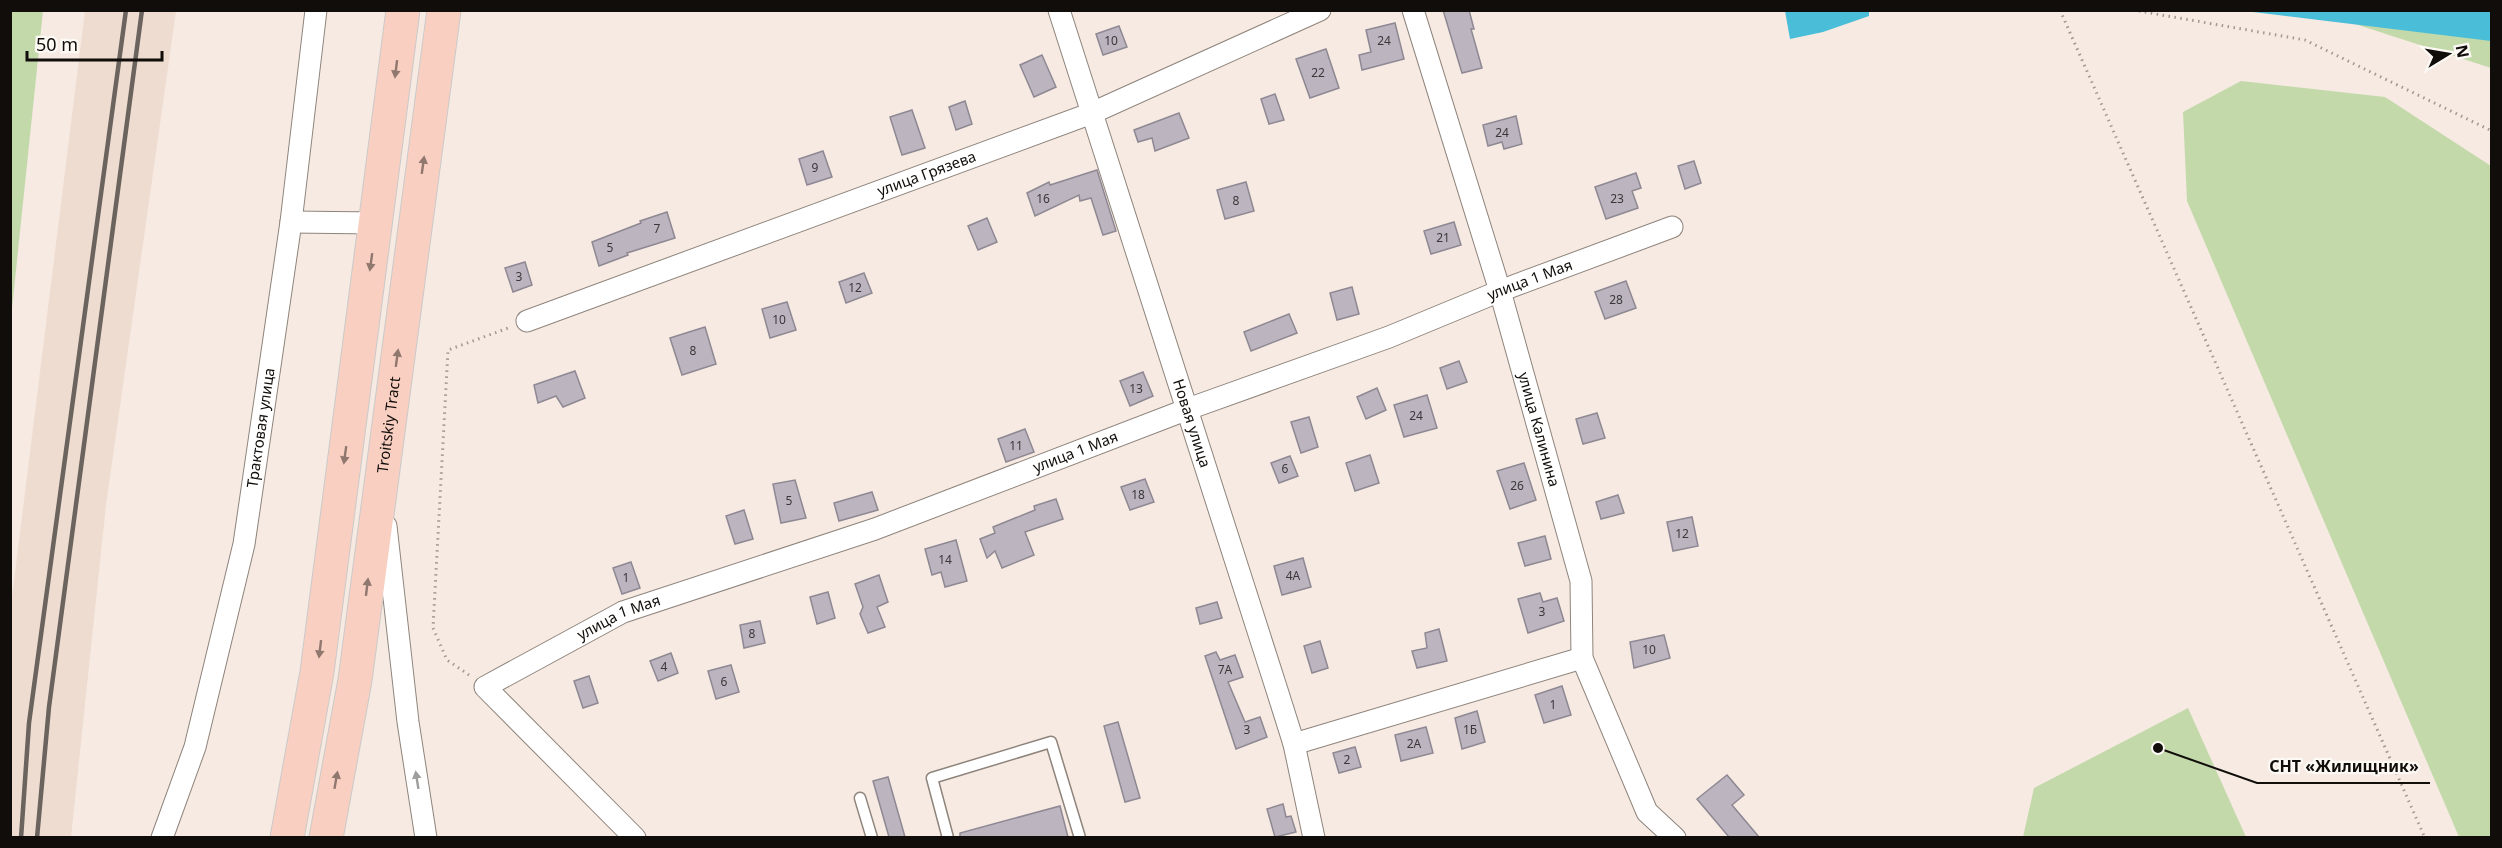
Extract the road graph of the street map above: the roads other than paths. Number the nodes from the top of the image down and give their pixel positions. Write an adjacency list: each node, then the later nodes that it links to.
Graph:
1 (316, 10): 8 (street, Трактовая улица)
2 (403, 10): 9 (main road, one-way to 9)
3 (444, 10): 14 (main road, Troitskiy Tract, one-way to 3)
4 (1059, 10): 7 (street, Новая улица)
5 (1320, 10): 7 (street, улица Грязева)
6 (1413, 10): 11 (street, улица Калинина)
7 (1092, 113): 12 (street, улица Грязева); 13 (street, Новая улица)
8 (291, 222): 9 (street); 18 (street, Трактовая улица)
9 (377, 223): 19 (main road, one-way to 19)
10 (1672, 227): 11 (street, улица 1 Мая)
11 (1500, 291): 13 (street, улица 1 Мая); 15 (street, улица Калинина)
12 (527, 321)
13 (1188, 409): 16 (street, Новая улица); 22 (street, улица 1 Мая)
14 (381, 479): 20 (main road, Troitskiy Tract, one-way to 14); 21 (street, one-way to 14)
15 (1582, 658): 16 (street); 27 (street, улица Калинина)
16 (1294, 744): 26 (street, Новая улица)
17 (861, 798): 23 (lane)
18 (162, 837)
19 (286, 837)
20 (326, 837)
21 (426, 837)
22 (635, 837)
23 (872, 837)
24 (948, 837): 25 (lane)
25 (1080, 837)
26 (1314, 837)
27 (1675, 837)

